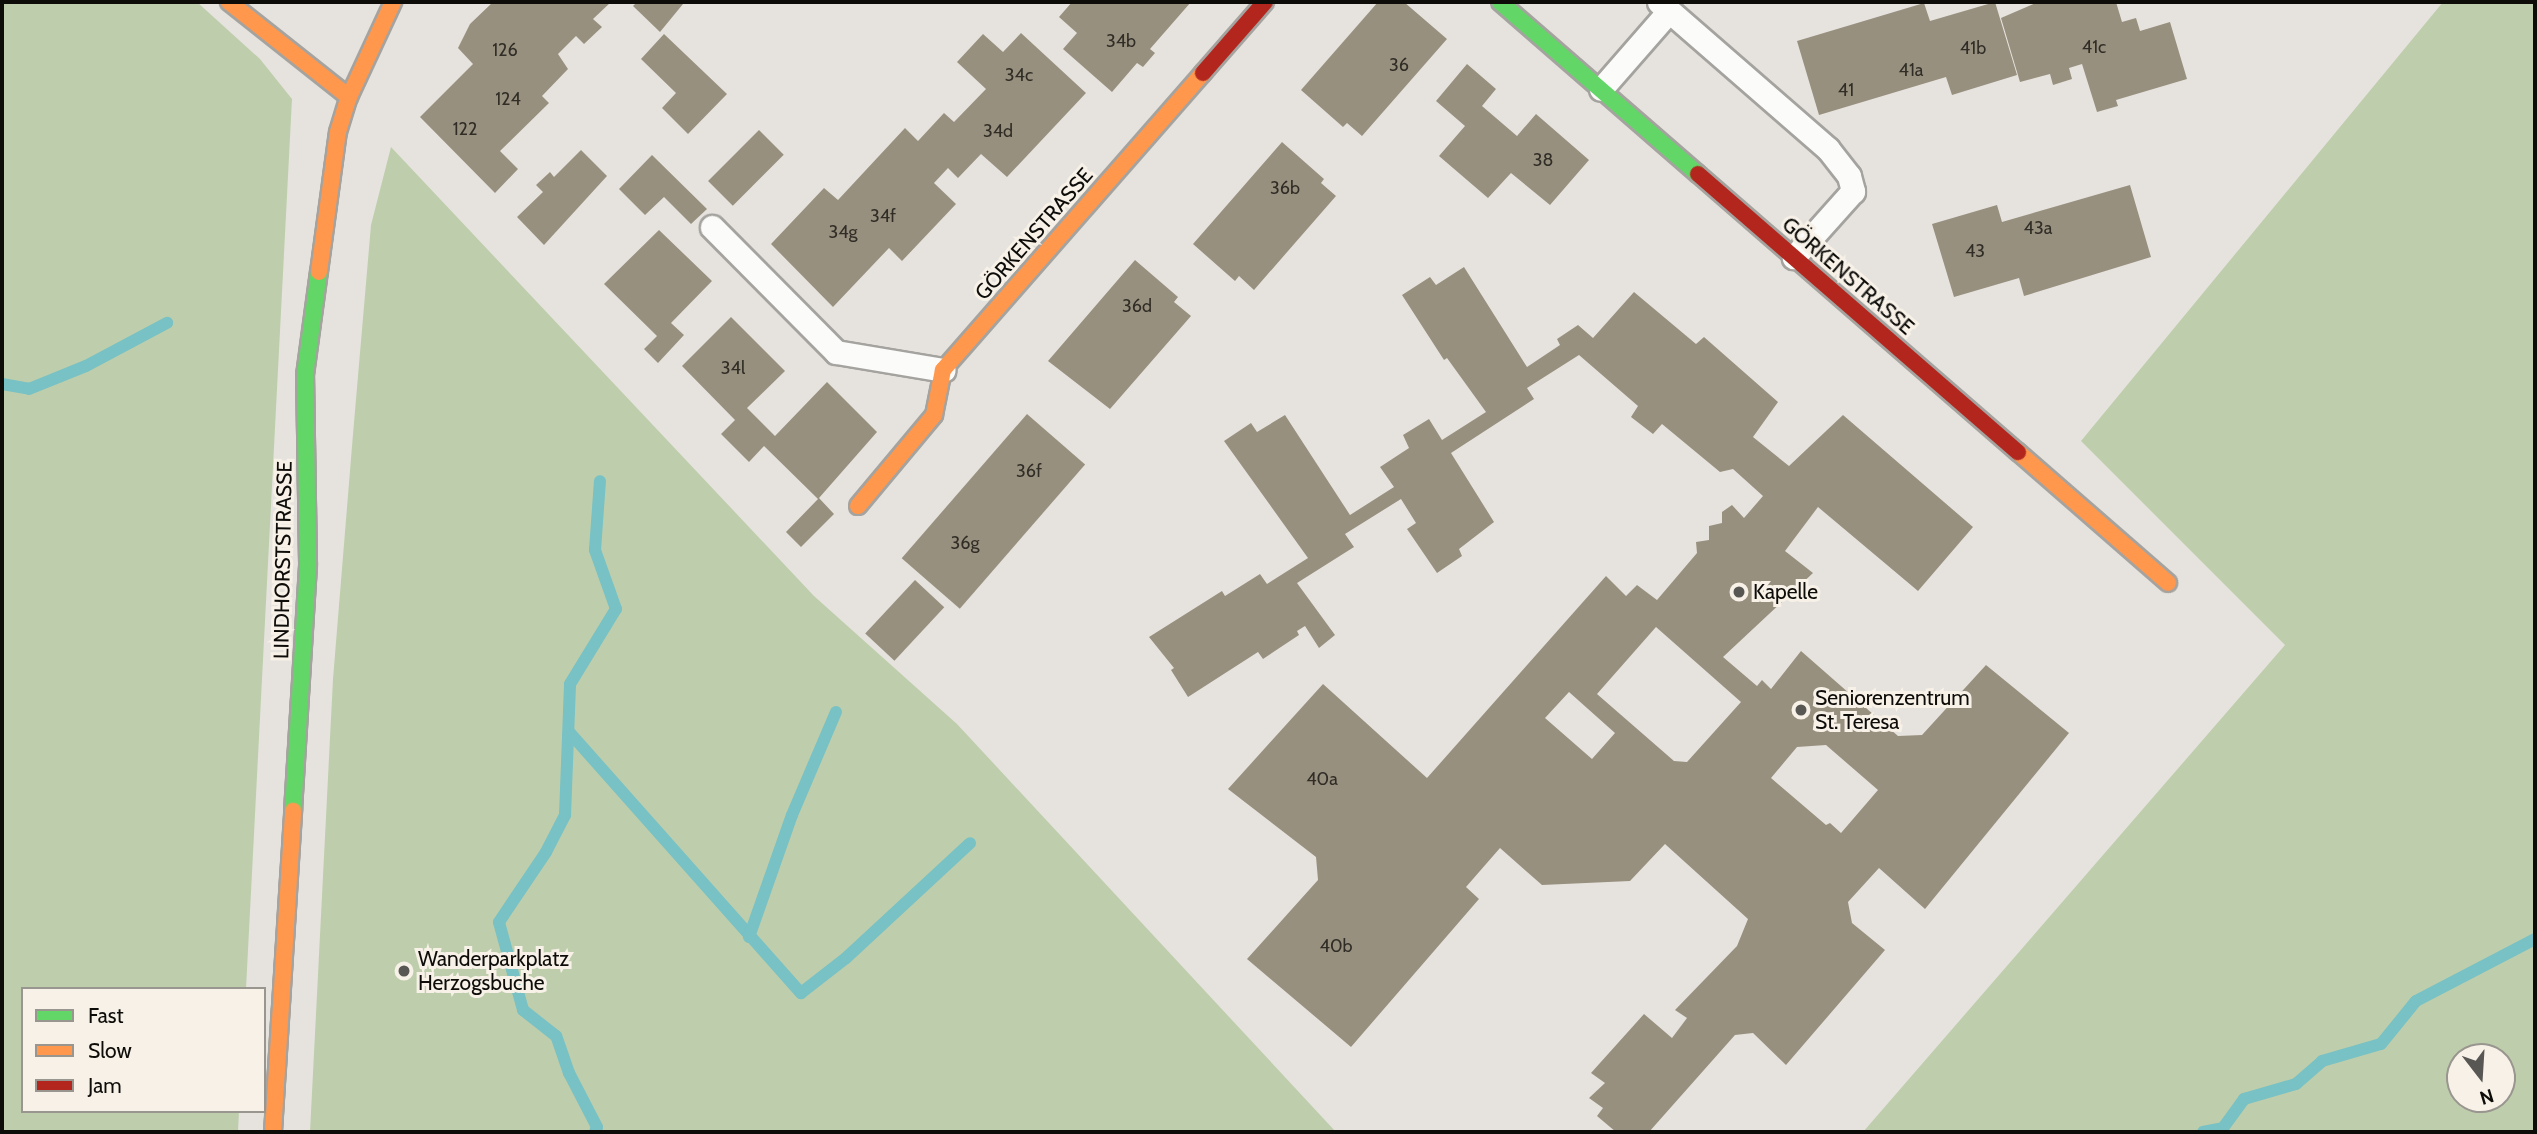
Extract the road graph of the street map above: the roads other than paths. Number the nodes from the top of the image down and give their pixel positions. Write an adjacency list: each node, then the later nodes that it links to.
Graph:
1 (229, 2): 7 (street)
2 (393, 2): 7 (street, LINDHORSTSTRASSE)
3 (1265, 2): 10 (street, GÖRKENSTRASSE)
4 (1500, 2): 6 (street, GÖRKENSTRASSE)
5 (1664, 6): 6 (lane); 9 (lane)
6 (1601, 89): 9 (street, GÖRKENSTRASSE)
7 (349, 97): 13 (street, LINDHORSTSTRASSE)
8 (712, 227): 10 (lane)
9 (1794, 257): 12 (street, GÖRKENSTRASSE)
10 (943, 370): 11 (street, GÖRKENSTRASSE)
11 (858, 506)
12 (2168, 583)
13 (273, 1132)

